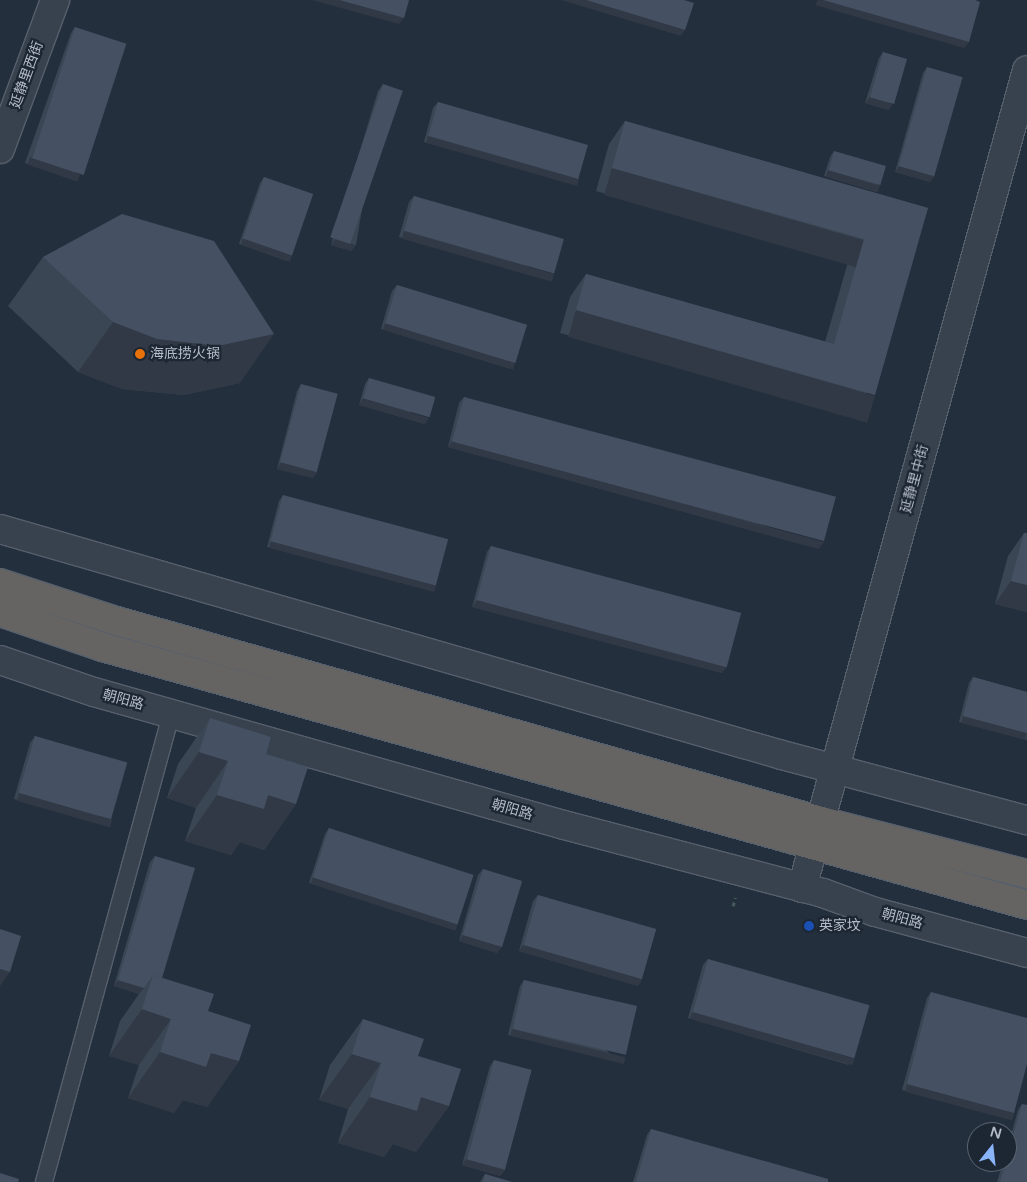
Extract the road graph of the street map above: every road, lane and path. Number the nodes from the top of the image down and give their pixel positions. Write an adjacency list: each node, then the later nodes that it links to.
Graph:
1 (55, 0): 3 (street, 延静里西街)
2 (1027, 70): 9 (street, 延静里中街)
3 (0, 150)
4 (0, 529): 9 (street)
5 (0, 583): 11 (highway)
6 (0, 612): 12 (highway)
7 (0, 660): 8 (street, 朝阳路)
8 (171, 713): 14 (street, 朝阳路); 17 (lane)
9 (836, 770): 10 (street); 11 (street, 延静里中街)
10 (1027, 820)
11 (821, 821): 12 (street, 延静里中街); 13 (highway)
12 (814, 847): 14 (street, 延静里中街); 15 (highway)
13 (1027, 874)
14 (802, 888): 16 (street, 朝阳路)
15 (1027, 906)
16 (1027, 953)
17 (44, 1182)

